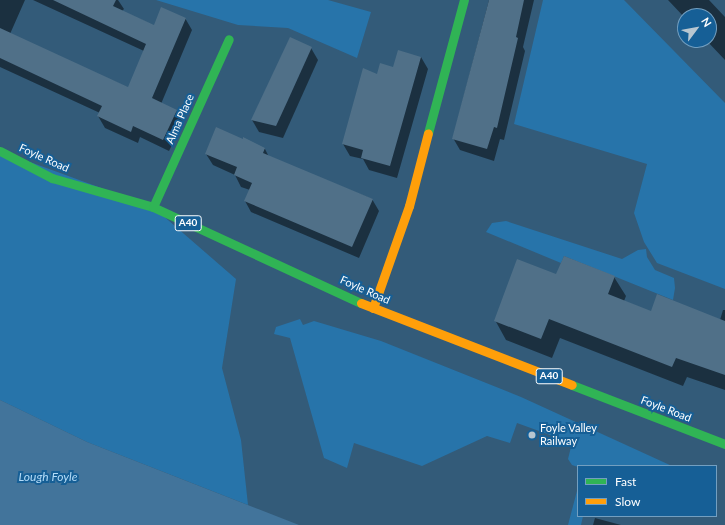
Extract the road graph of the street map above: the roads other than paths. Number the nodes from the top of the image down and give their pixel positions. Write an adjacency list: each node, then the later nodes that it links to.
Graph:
1 (464, 0): 5 (main road)
2 (229, 39): 4 (main road, Alma Place)
3 (0, 151): 4 (main road, Foyle Road / A40)
4 (153, 207): 5 (main road, Foyle Road / A40)
5 (373, 308): 6 (main road, Foyle Road / A40)
6 (725, 444)

